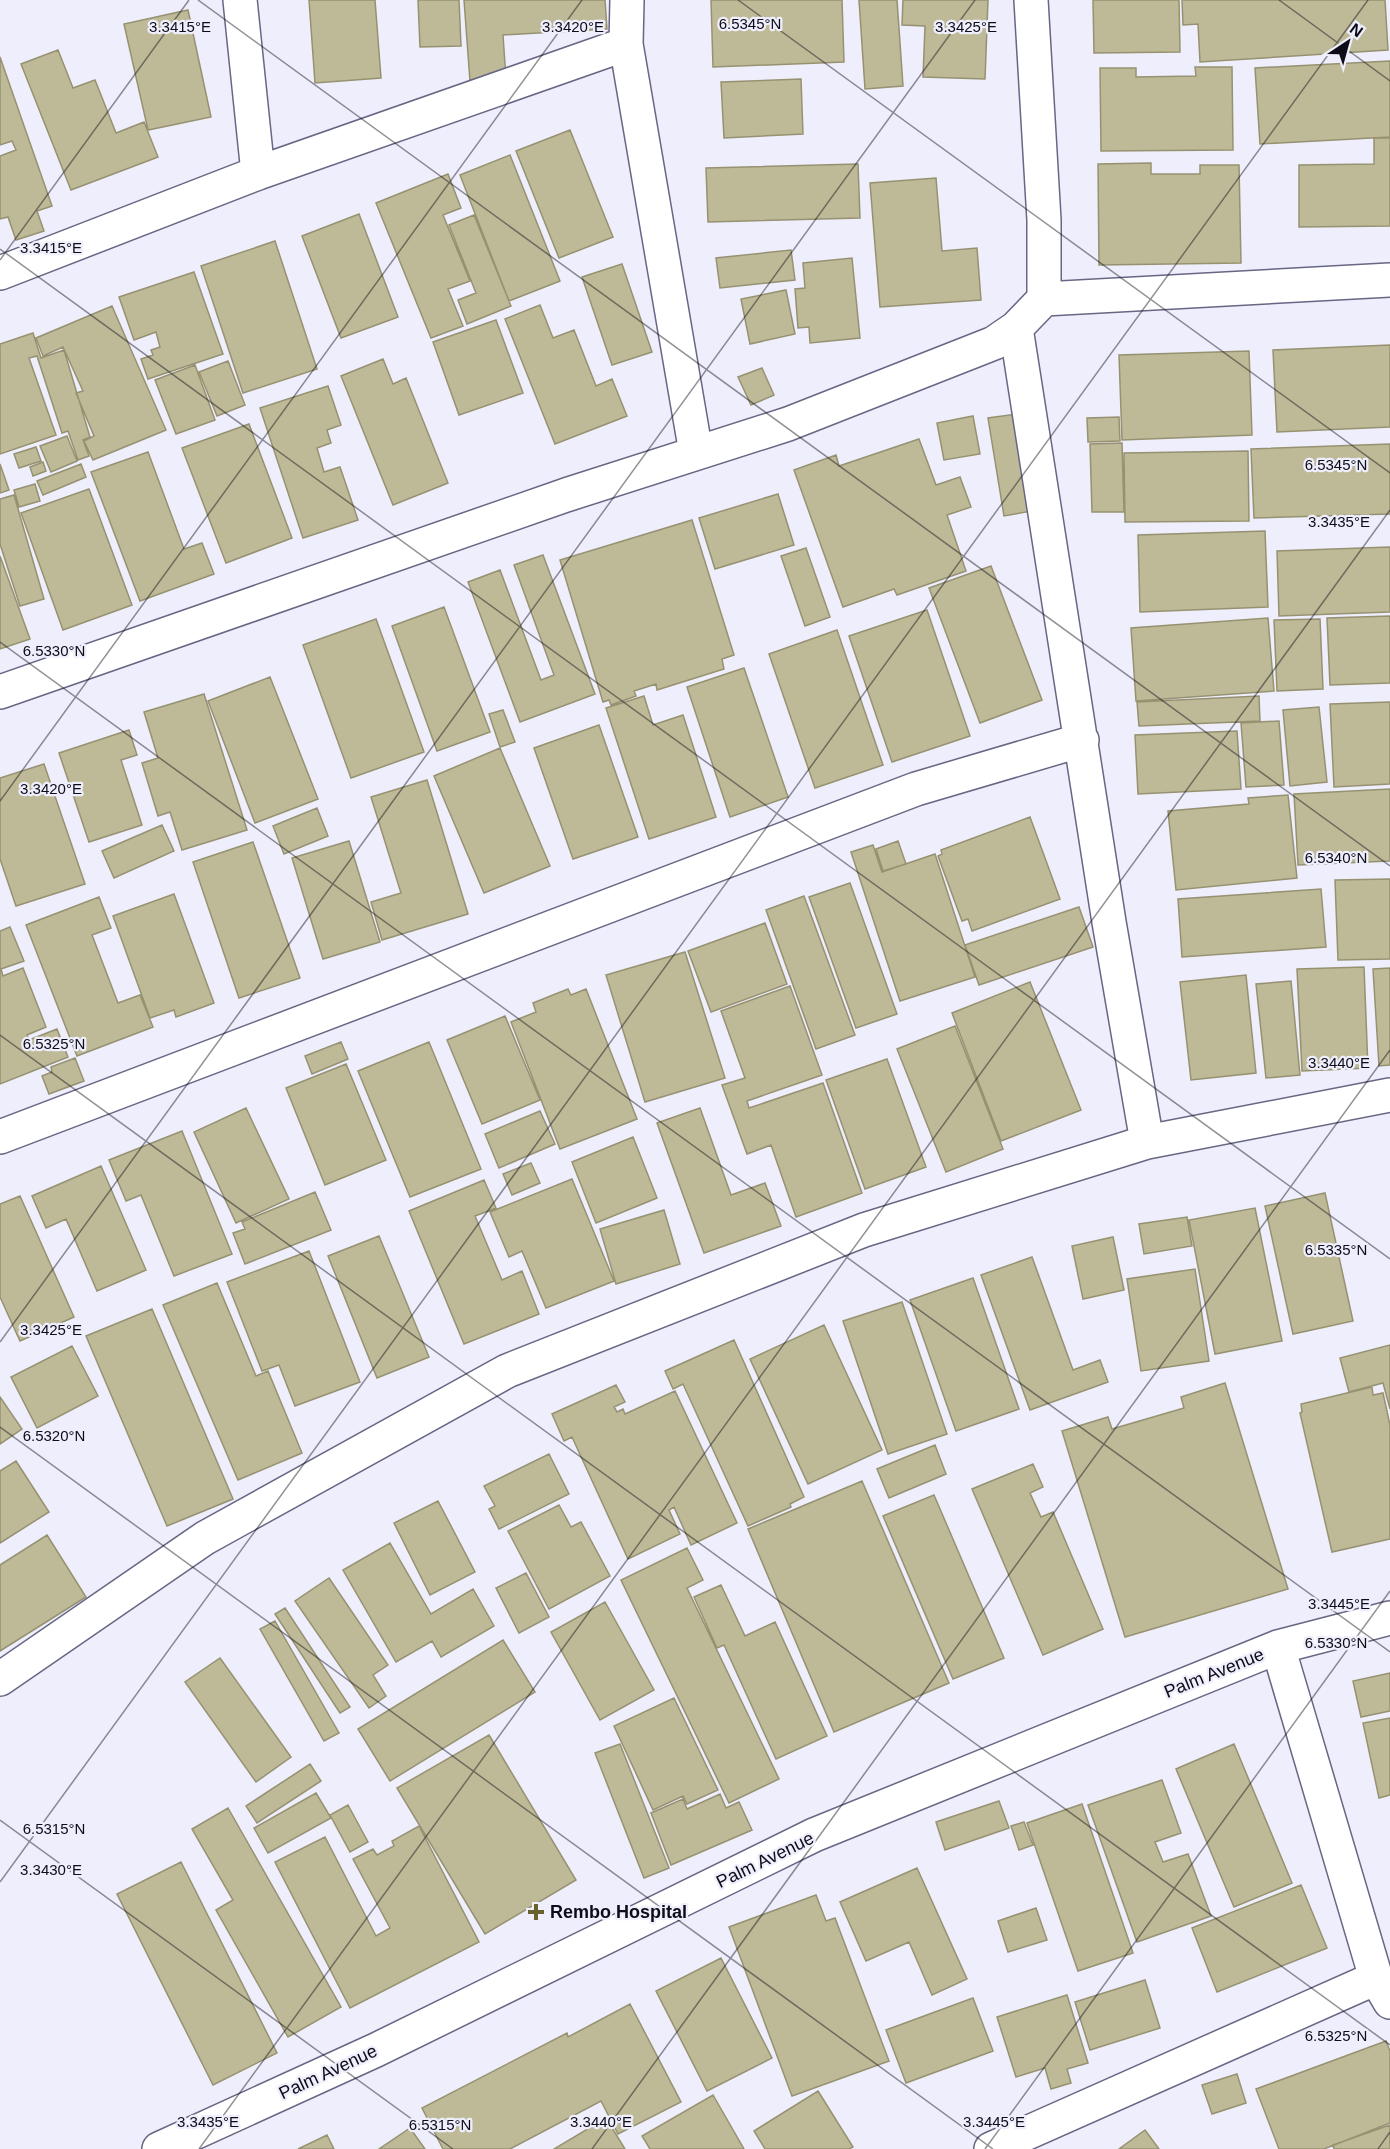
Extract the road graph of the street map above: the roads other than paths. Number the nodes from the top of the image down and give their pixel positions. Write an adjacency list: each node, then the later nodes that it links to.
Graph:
1 (240, 0): 5 (street)
2 (627, 0): 4 (street)
3 (1031, 0): 8 (street)
4 (626, 44): 5 (street); 10 (street)
5 (258, 173): 6 (street)
6 (0, 273)
7 (1390, 280): 8 (street)
8 (1044, 299): 9 (street)
9 (1016, 328): 10 (street); 12 (street)
10 (696, 453): 11 (street)
11 (0, 692)
12 (1082, 740): 14 (street); 15 (street)
13 (1390, 1095): 15 (street)
14 (0, 1137)
15 (1147, 1142): 18 (street)
16 (1390, 1618): 17 (street, Palm Avenue)
17 (1278, 1647): 19 (street); 20 (street, Palm Avenue)
18 (0, 1678)
19 (1383, 1990): 21 (street)
20 (159, 2149)
21 (991, 2149)

